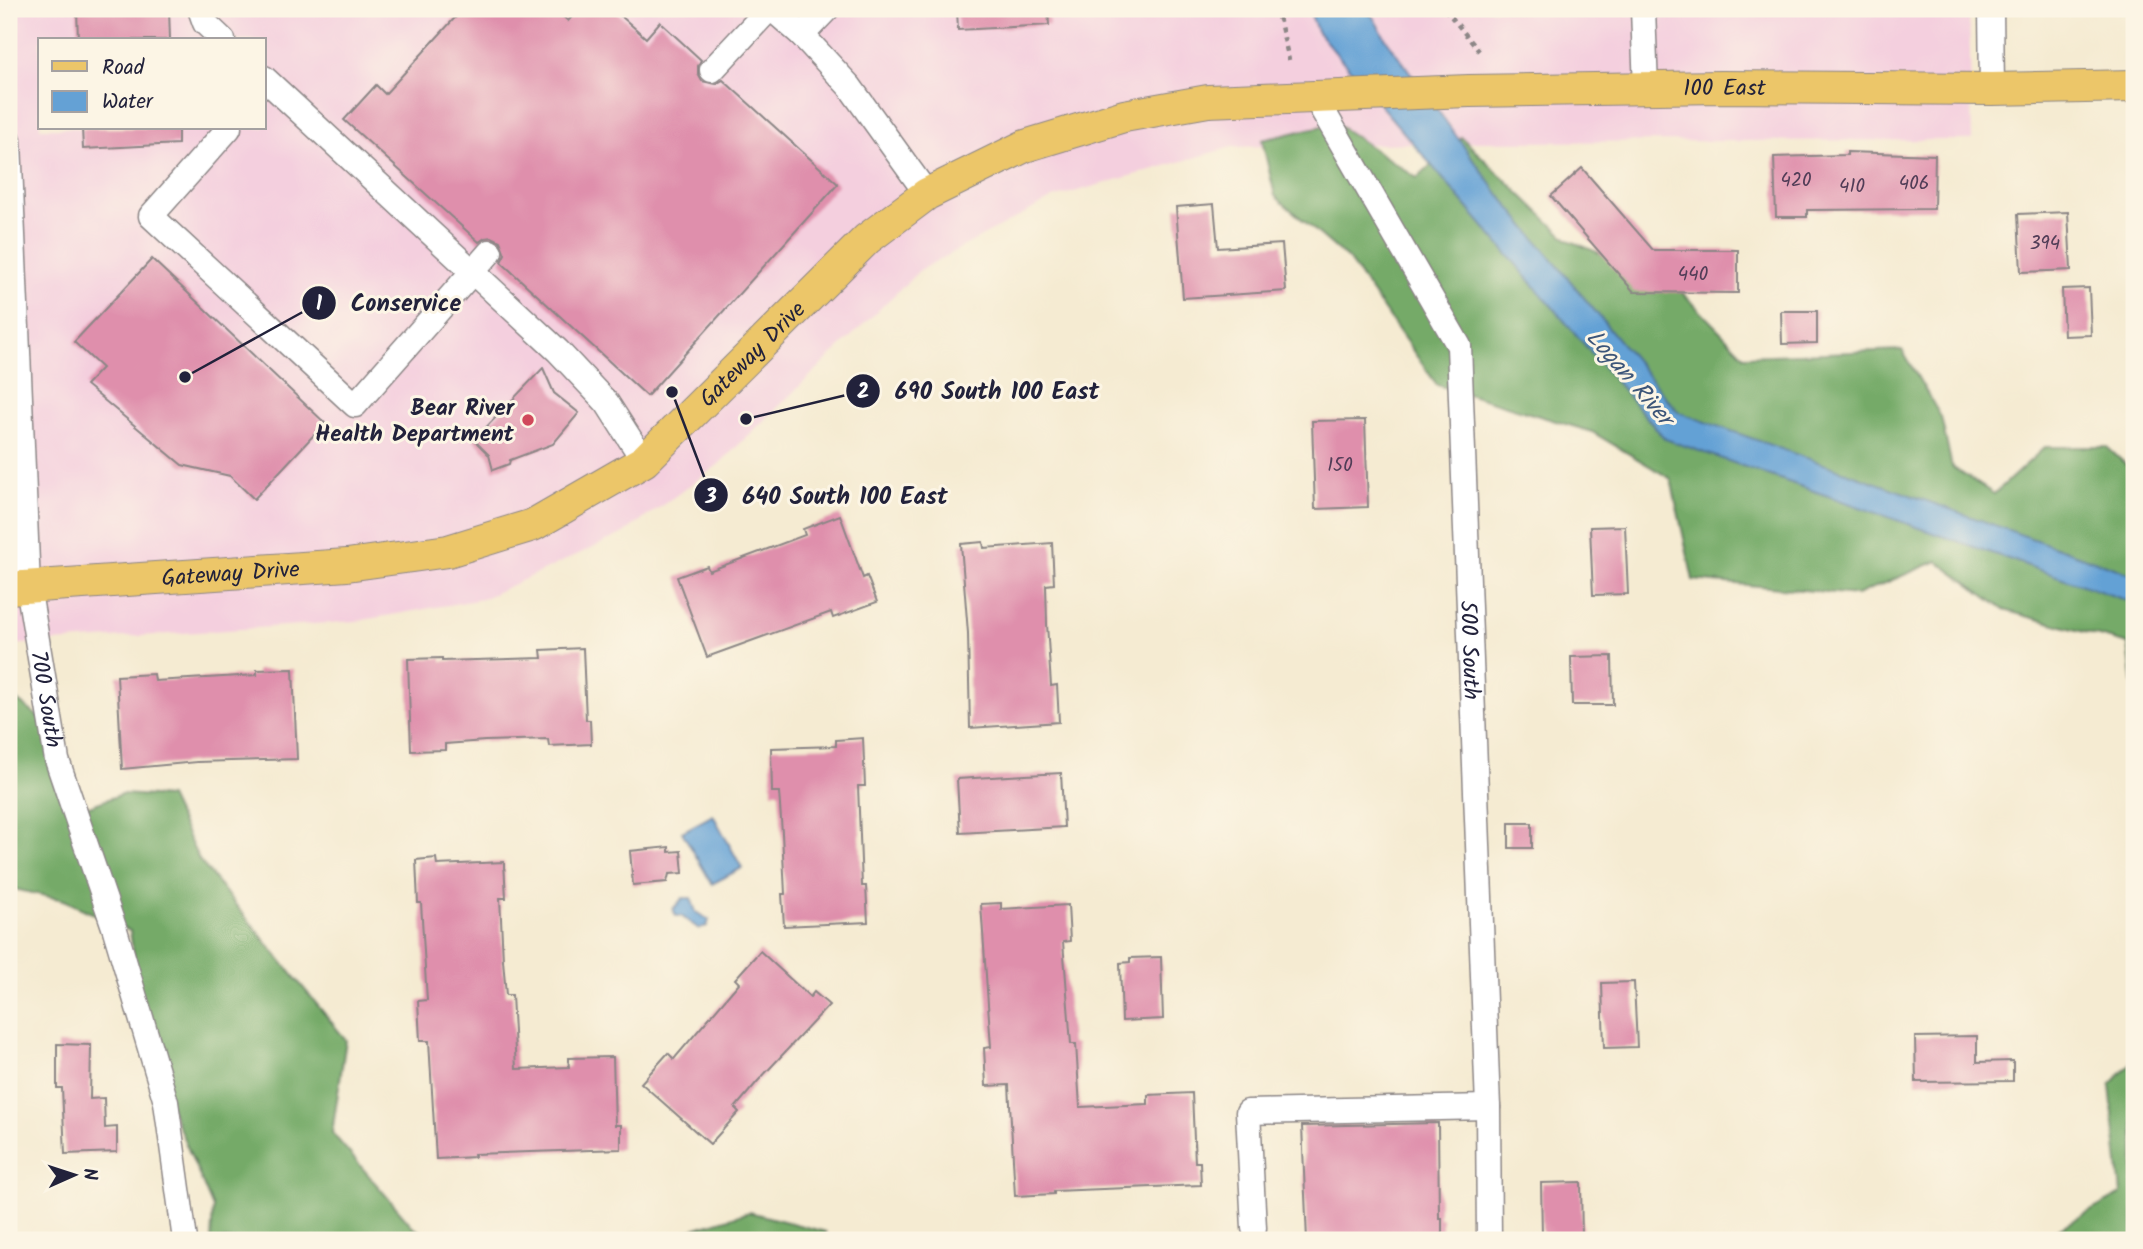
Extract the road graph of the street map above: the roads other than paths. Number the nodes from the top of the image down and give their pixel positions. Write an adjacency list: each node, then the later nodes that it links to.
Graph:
1 (200, 9): 7 (street)
2 (771, 9): 6 (street); 8 (street)
3 (827, 9): 6 (street)
4 (1643, 9): 11 (street)
5 (1991, 9): 12 (street)
6 (802, 35): 16 (street)
7 (221, 38)
8 (712, 70)
9 (266, 83): 18 (street)
10 (2134, 86): 12 (main road, 100 East)
11 (1646, 89): 12 (main road, 100 East); 13 (main road, 100 East)
12 (1992, 89)
13 (1315, 97): 16 (main road, Gateway Drive); 22 (street, 500 South)
14 (227, 130): 18 (street)
15 (9, 141): 19 (street, 700 South)
16 (927, 194): 20 (main road, Gateway Drive)
17 (489, 253): 18 (street)
18 (473, 273): 20 (street)
19 (14, 397): 21 (street, 700 South)
20 (643, 461): 21 (main road, Gateway Drive)
21 (19, 587): 24 (street, 700 South)
22 (1488, 1107): 23 (street); 25 (street, 500 South)
23 (1254, 1228)
24 (185, 1240)
25 (1489, 1240)

